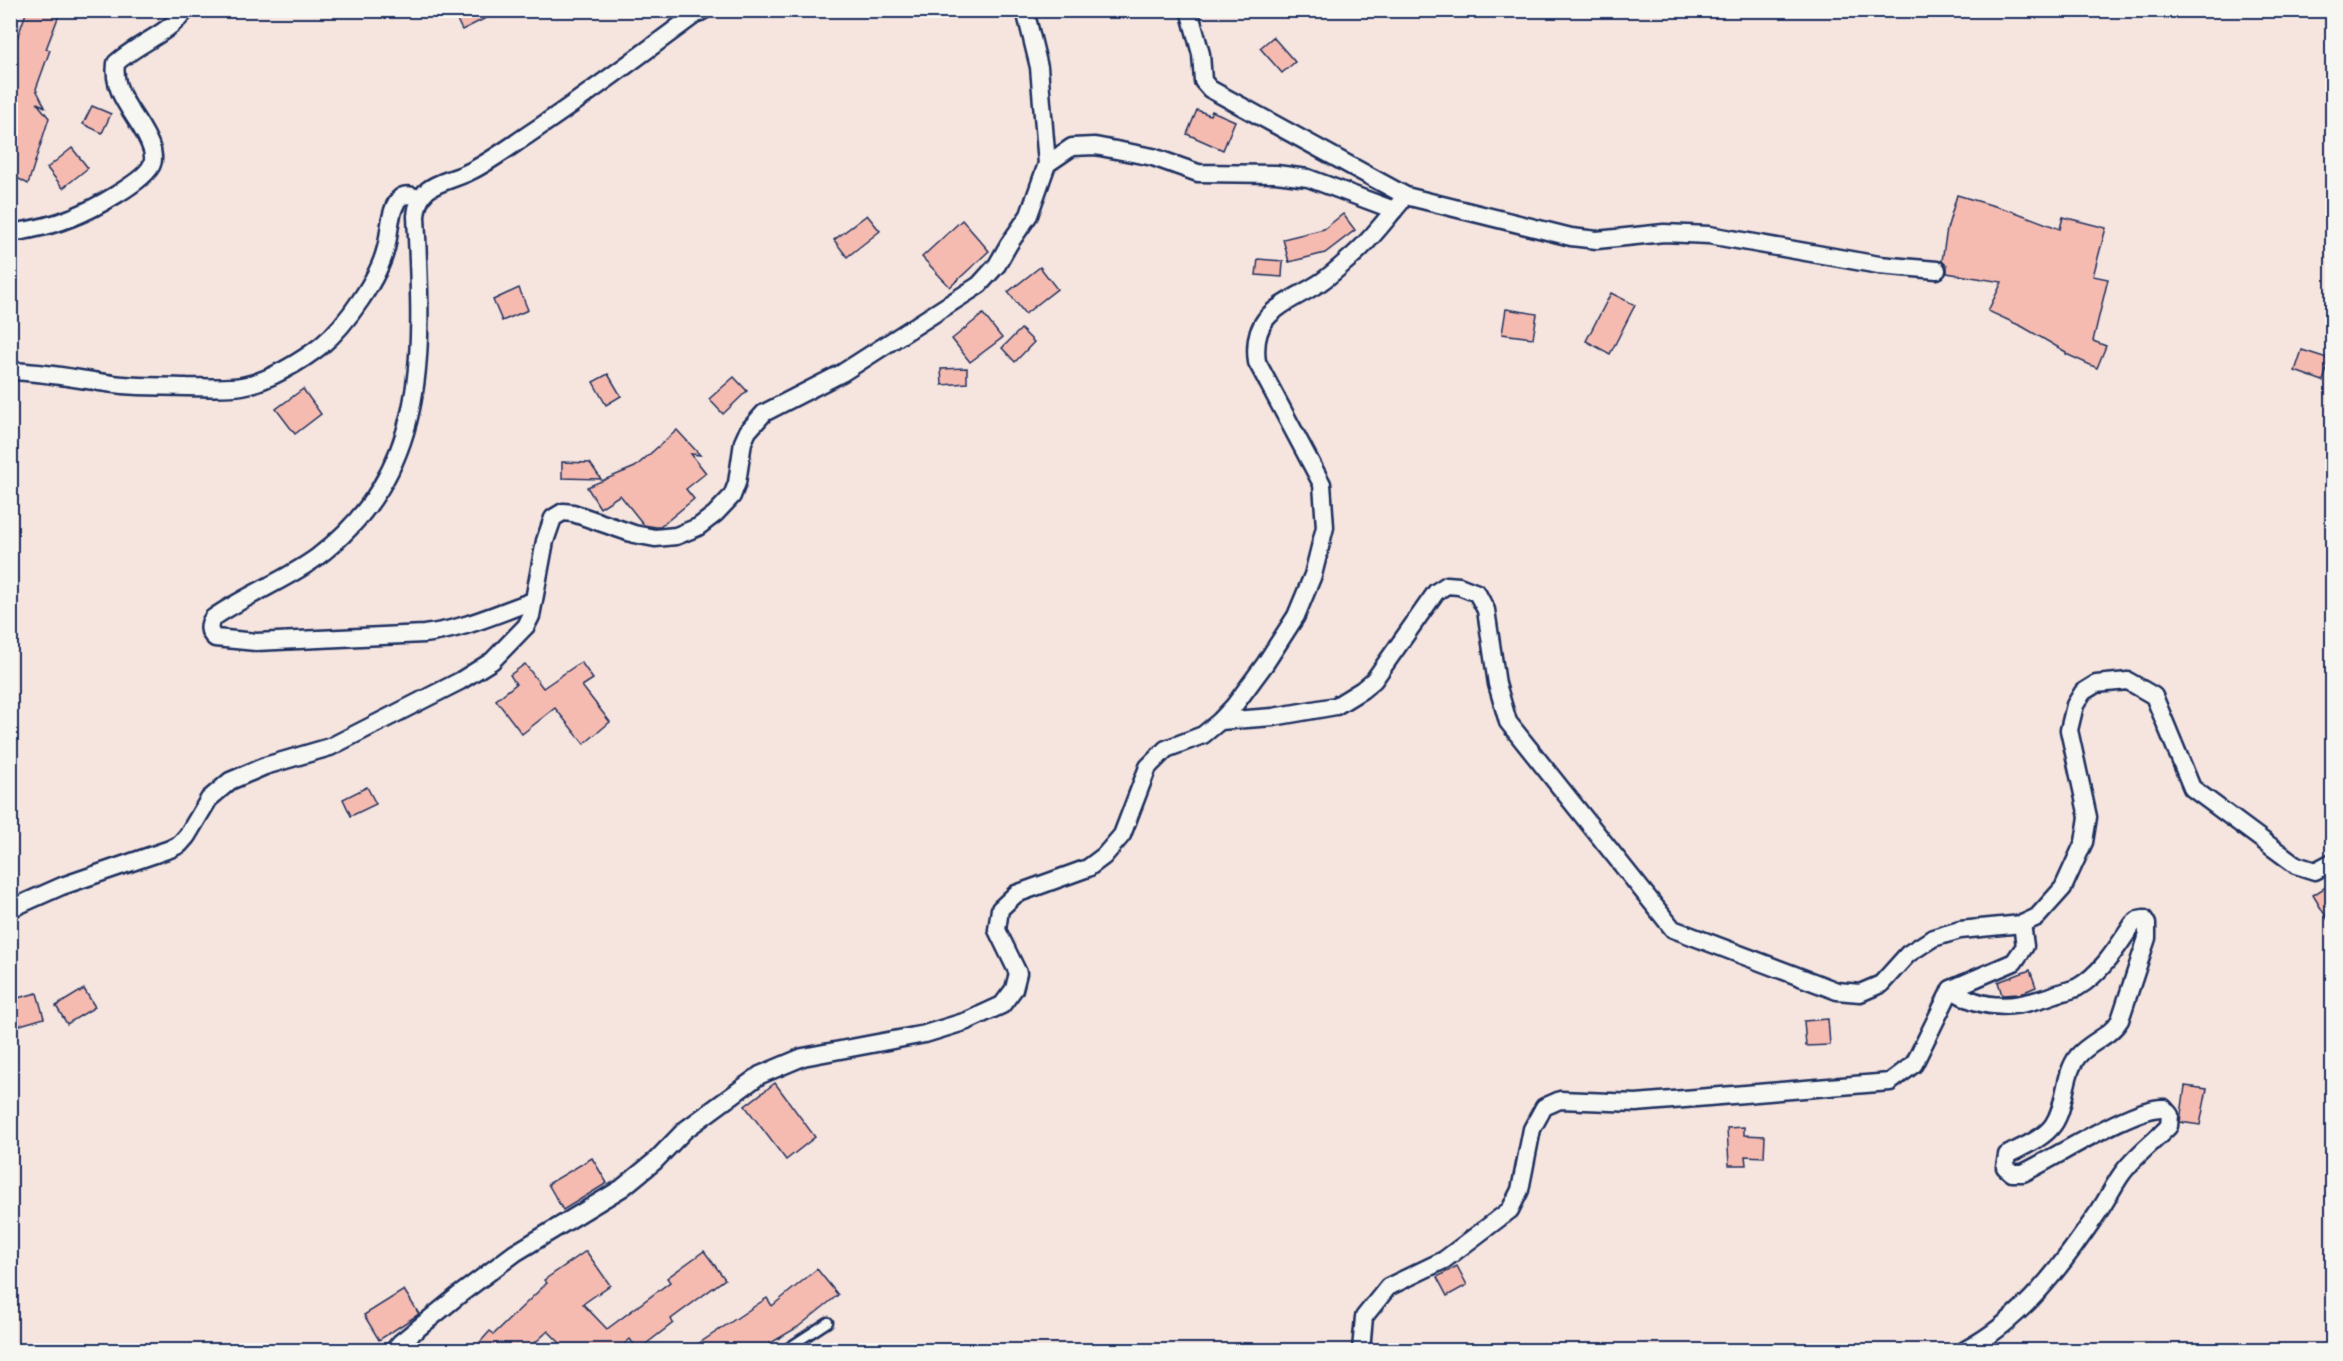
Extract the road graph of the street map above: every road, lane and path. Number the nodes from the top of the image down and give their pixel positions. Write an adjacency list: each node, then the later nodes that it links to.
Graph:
1 (186, 10): 9 (street)
2 (704, 10): 7 (street)
3 (1025, 10): 5 (street)
4 (1189, 10): 6 (street)
5 (1047, 164): 8 (street); 12 (street)
6 (1407, 196): 8 (street); 10 (street)
7 (419, 199): 11 (street); 12 (street)
8 (1394, 210): 13 (street)
9 (10, 233)
10 (1937, 270)
11 (10, 371)
12 (533, 601): 15 (street)
13 (1220, 721): 16 (street); 19 (street)
14 (2332, 862): 16 (street)
15 (10, 909)
16 (2022, 924): 17 (street)
17 (1951, 989): 21 (street); 22 (street)
18 (828, 1322): 20 (lane)
19 (394, 1350)
20 (785, 1350)
21 (1361, 1350)
22 (1965, 1350)

